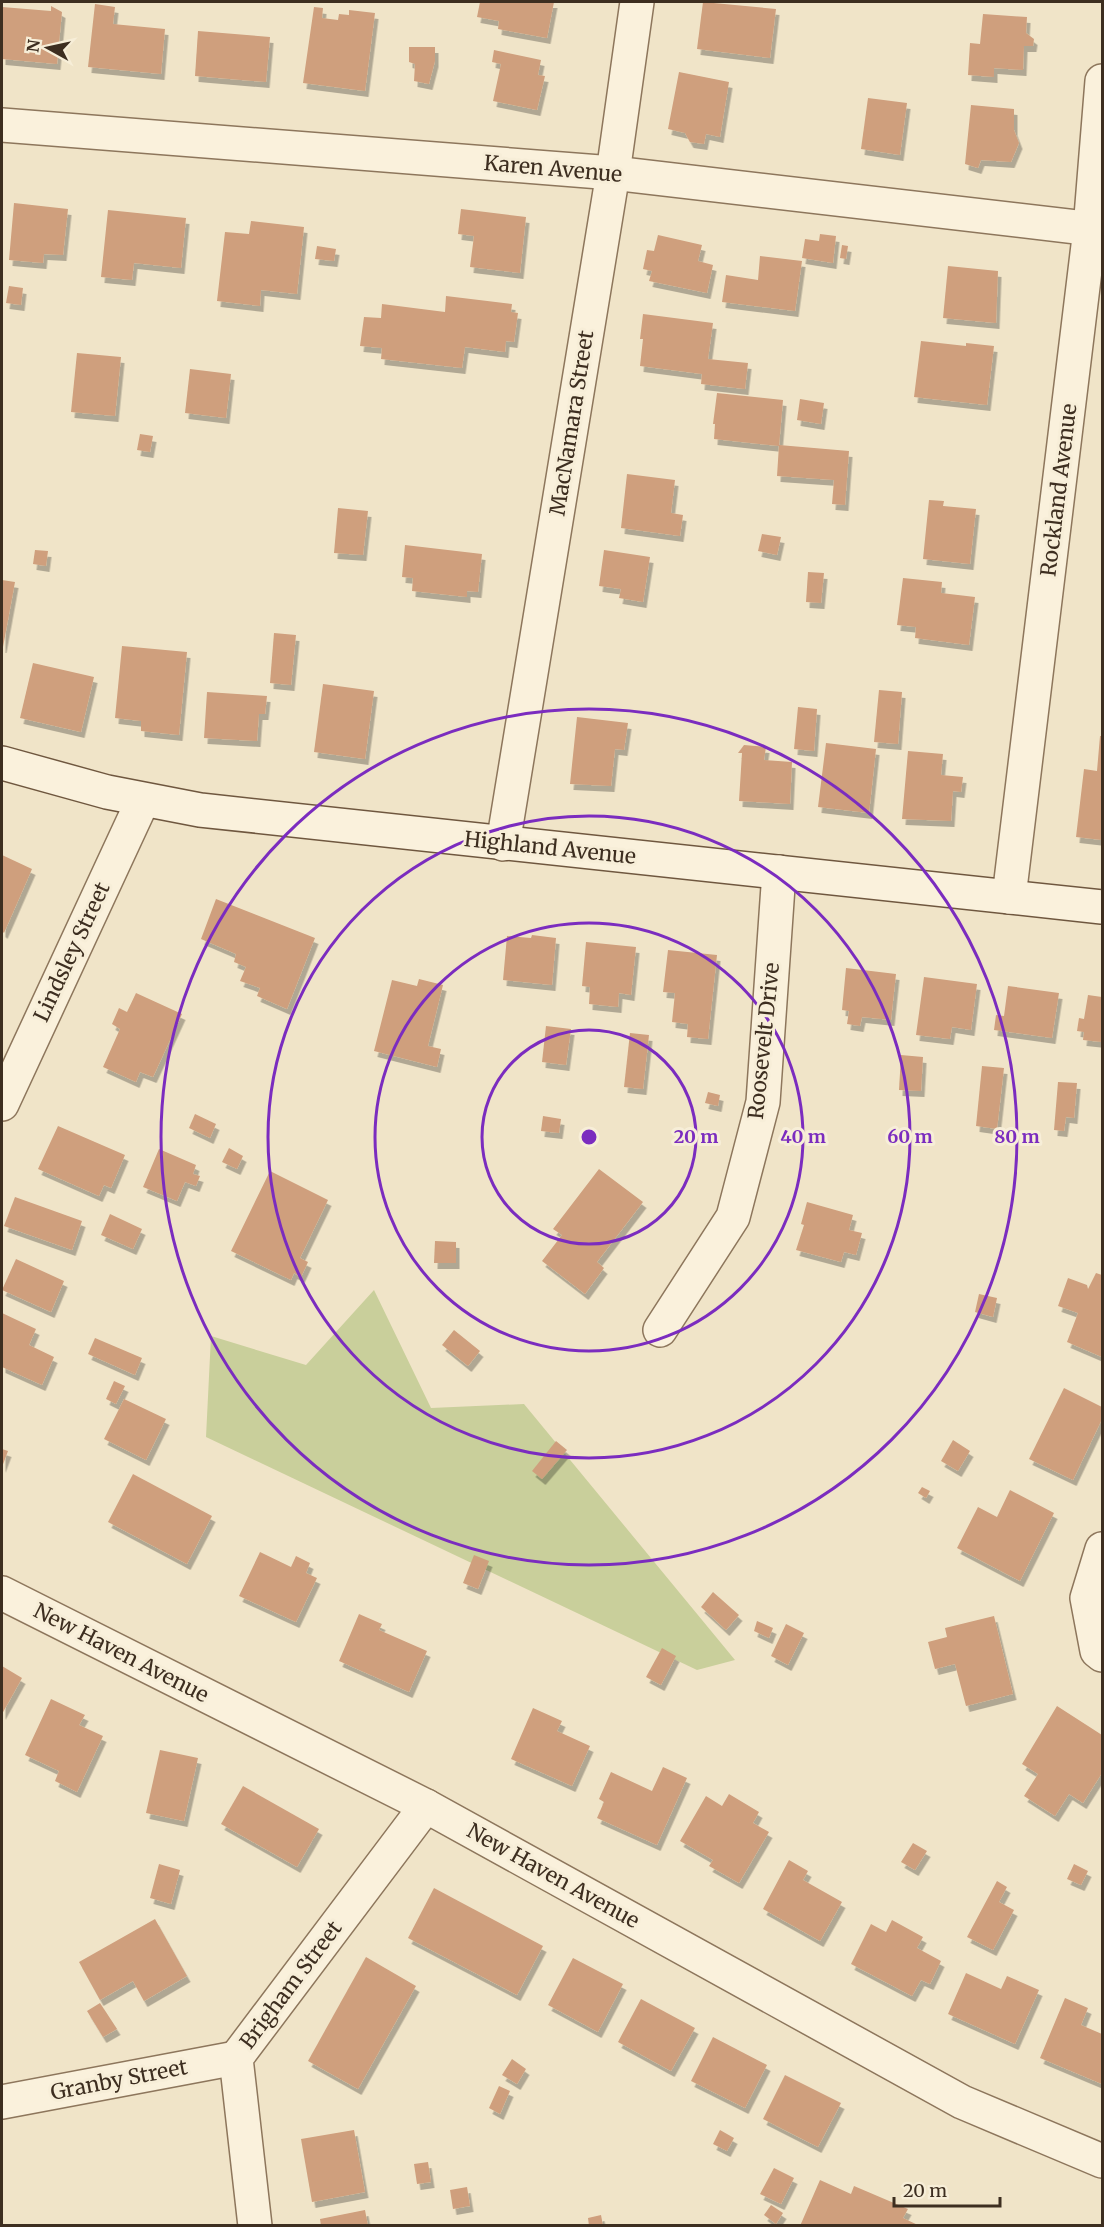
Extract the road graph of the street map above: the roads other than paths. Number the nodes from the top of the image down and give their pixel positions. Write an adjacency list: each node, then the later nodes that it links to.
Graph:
1 (637, 2): 4 (street, MacNamara Street)
2 (1102, 81): 5 (street, Rockland Avenue)
3 (2, 125): 4 (street, Karen Avenue)
4 (613, 173): 5 (street, Karen Avenue); 8 (street, MacNamara Street)
5 (1096, 230): 10 (street, Rockland Avenue)
6 (2, 763): 7 (street, Highland Avenue)
7 (143, 800): 8 (street, Highland Avenue); 12 (street, Lindsley Street)
8 (503, 844): 9 (street, Highland Avenue)
9 (779, 872): 10 (street, Highland Avenue); 13 (street, Roosevelt Drive)
10 (1009, 897): 11 (street, Highland Avenue)
11 (1102, 907)
12 (2, 1104)
13 (660, 1330)
14 (1102, 1549): 16 (street)
15 (2, 1593): 17 (street, New Haven Avenue)
16 (1102, 1655)
17 (426, 1806): 18 (street, Brigham Street); 20 (street, New Haven Avenue)
18 (236, 2058): 19 (street, Granby Street); 21 (street, Brigham Street)
19 (2, 2102)
20 (1102, 2161)
21 (255, 2226)

